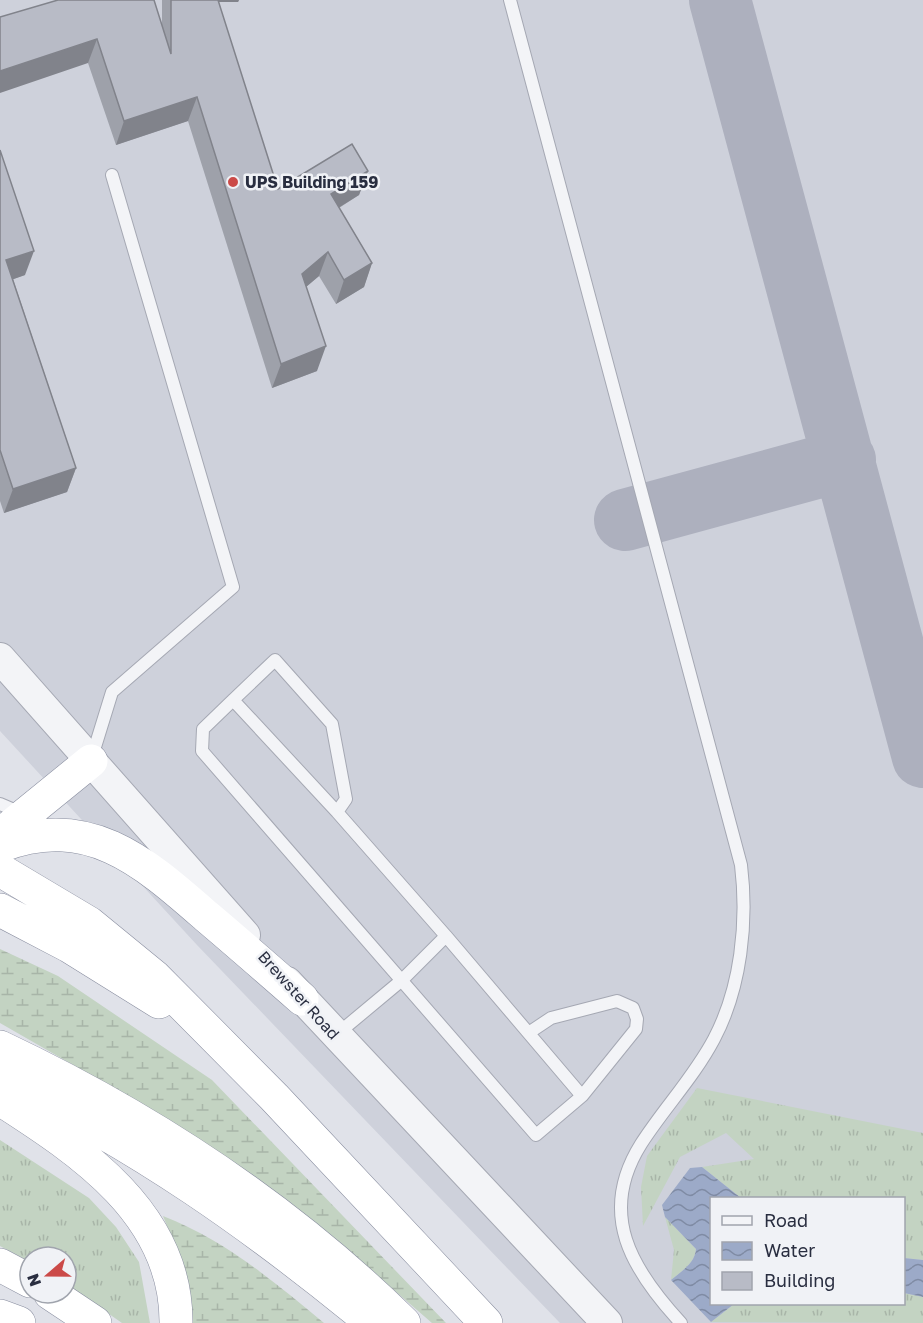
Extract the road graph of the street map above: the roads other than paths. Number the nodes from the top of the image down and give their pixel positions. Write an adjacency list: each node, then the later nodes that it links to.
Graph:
1 (510, 0): 33 (lane)
2 (112, 175): 5 (lane)
3 (0, 658): 5 (street, Brewster Road)
4 (233, 700): 7 (lane); 7 (lane); 13 (lane)
5 (91, 761): 6 (highway); 14 (street, Brewster Road)
6 (13, 809): 8 (highway)
7 (337, 812): 12 (lane)
8 (0, 835)
9 (0, 846): 14 (highway)
10 (0, 870): 20 (highway)
11 (5, 912): 20 (highway)
12 (446, 936): 13 (lane); 15 (lane)
13 (402, 980): 16 (lane); 19 (lane)
14 (302, 999): 16 (street, Brewster Road)
15 (531, 1032): 19 (lane); 19 (lane)
16 (335, 1036): 32 (street, Brewster Road)
17 (0, 1047): 30 (highway)
18 (0, 1079): 29 (highway)
19 (582, 1096)
20 (274, 1097): 31 (highway)
21 (0, 1099): 28 (highway)
22 (0, 1265): 23 (highway)
23 (18, 1275)
24 (68, 1305): 27 (highway)
25 (0, 1316): 26 (highway)
26 (19, 1323)
27 (95, 1323)
28 (176, 1323)
29 (372, 1323)
30 (404, 1323)
31 (486, 1323)
32 (607, 1323)
33 (681, 1323)

